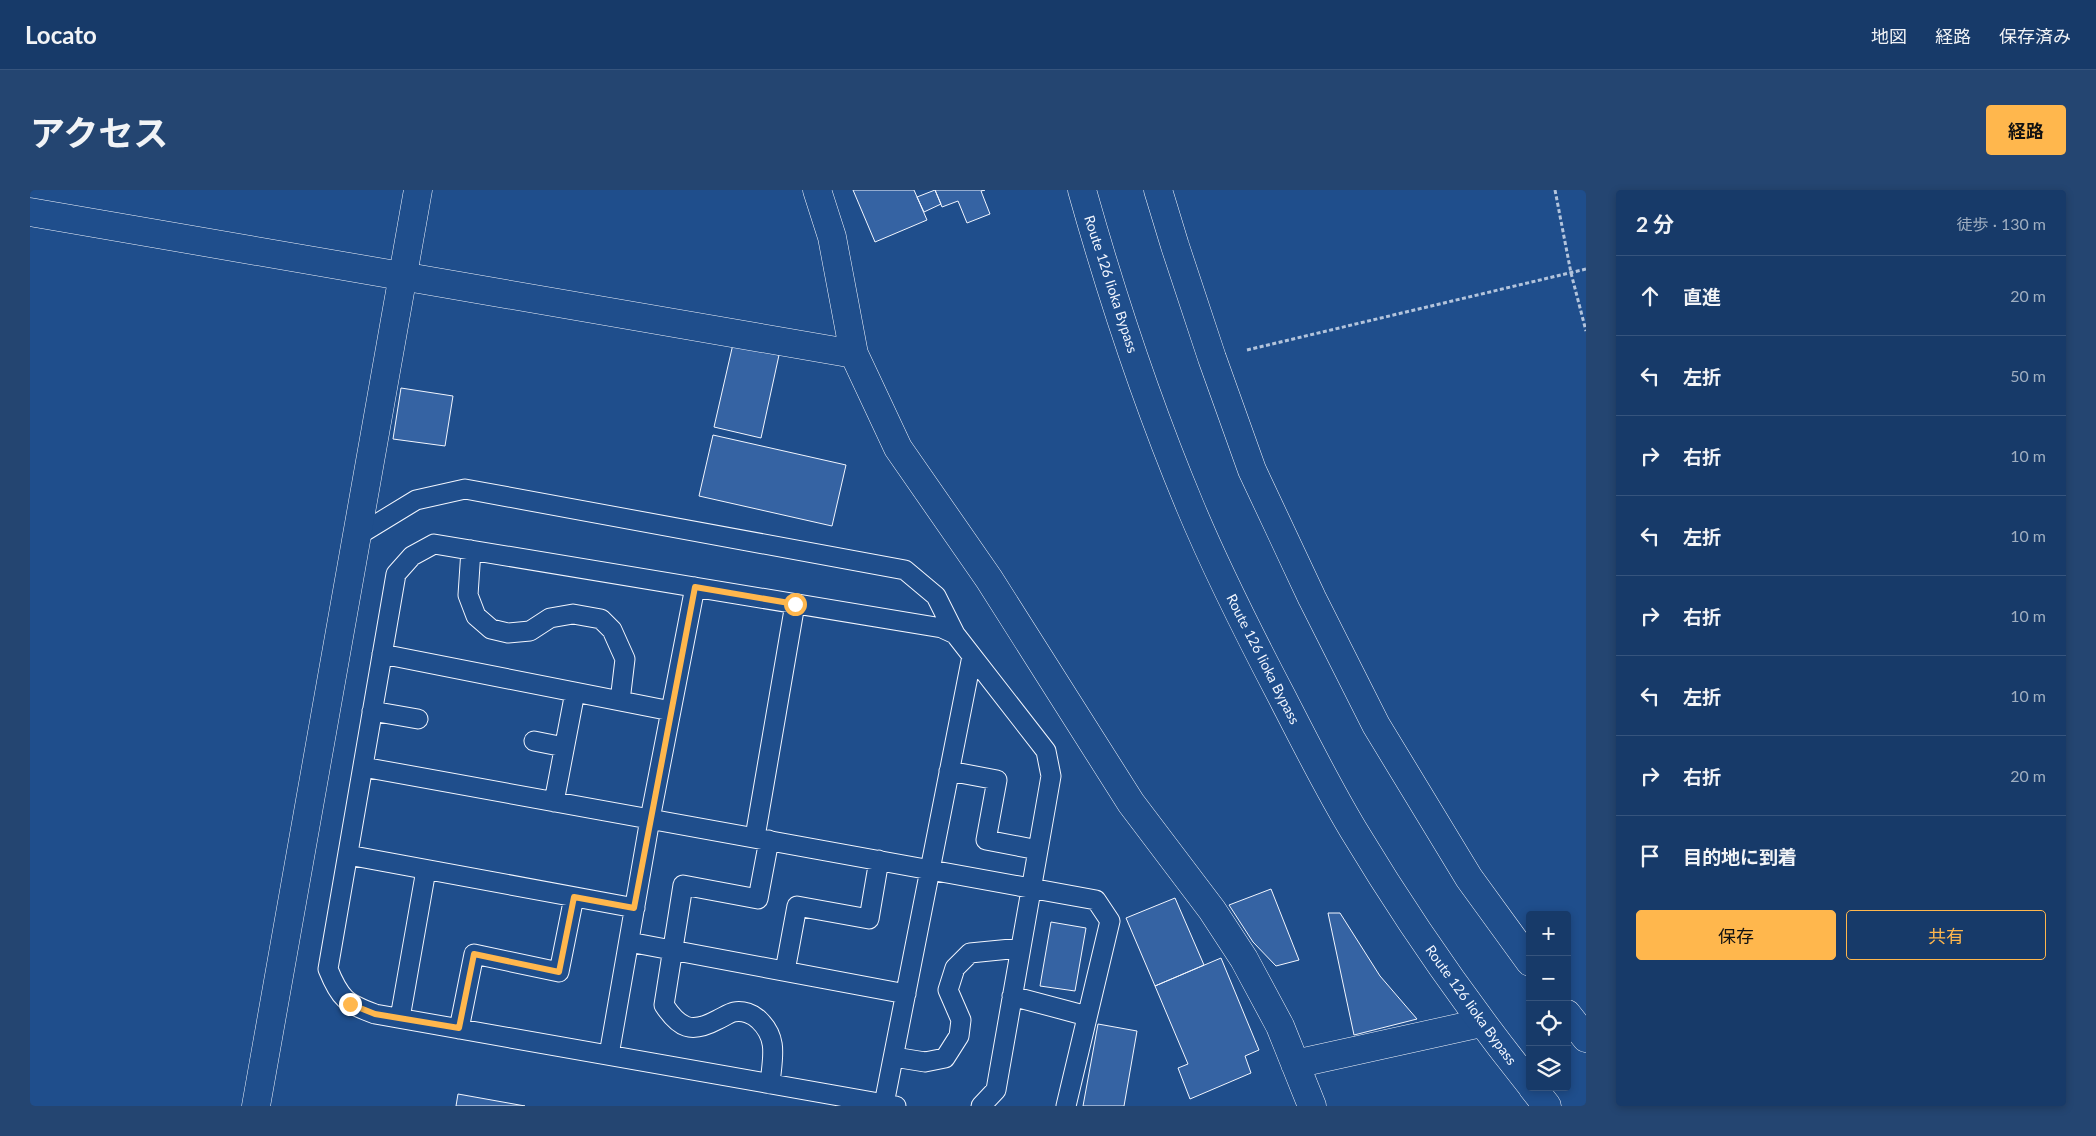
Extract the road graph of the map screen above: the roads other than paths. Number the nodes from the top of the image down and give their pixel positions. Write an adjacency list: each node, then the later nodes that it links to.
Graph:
1 (418, 190): 6 (main road)
2 (817, 190): 7 (main road)
3 (1082, 190): 45 (main road, Route 126 Iioka Bypass)
4 (1158, 190): 38 (main road)
5 (30, 212): 6 (main road)
6 (403, 276): 7 (main road); 8 (main road)
7 (854, 354): 50 (main road)
8 (357, 536): 12 (lane); 55 (main road)
9 (471, 550): 10 (lane); 13 (lane); 16 (lane)
10 (695, 587): 11 (lane); 18 (lane)
11 (795, 604): 12 (lane); 26 (lane)
12 (955, 634): 14 (lane)
13 (382, 654): 15 (lane); 17 (lane)
14 (972, 656): 23 (lane); 27 (lane)
15 (575, 692): 16 (lane); 21 (lane)
16 (620, 701): 18 (lane)
17 (372, 711): 19 (lane); 22 (lane)
18 (671, 711): 25 (lane)
19 (418, 719)
20 (534, 741): 21 (lane)
21 (564, 748): 24 (lane)
22 (363, 767): 24 (lane); 28 (lane)
23 (949, 771): 27 (lane); 30 (lane)
24 (554, 802): 25 (lane)
25 (650, 819): 26 (lane); 34 (lane)
26 (762, 839): 29 (lane); 37 (lane)
27 (1038, 850): 32 (lane)
28 (348, 856): 31 (lane); 43 (lane)
29 (879, 860): 30 (lane); 39 (lane)
30 (930, 869): 32 (lane); 40 (lane)
31 (426, 870): 33 (lane); 43 (lane)
32 (1032, 888): 36 (lane); 42 (lane)
33 (574, 897): 34 (lane); 46 (lane)
34 (634, 908): 35 (lane)
35 (629, 942): 37 (lane); 48 (lane)
36 (1021, 948): 41 (lane); 49 (lane)
37 (671, 950): 39 (lane); 52 (lane)
38 (1526, 956)
39 (785, 971): 40 (lane)
40 (906, 994): 49 (lane)
41 (1012, 996): 42 (lane); 56 (lane)
42 (1087, 1016): 57 (lane)
43 (400, 1018): 46 (lane)
44 (1571, 1019): 47 (main road)
45 (1481, 1023): 50 (main road); 51 (main road, Route 126 Iioka Bypass)
46 (459, 1028): 48 (lane)
47 (1586, 1038)
48 (609, 1055): 52 (lane)
49 (894, 1057): 54 (lane)
50 (1295, 1064): 58 (main road)
51 (1526, 1080)
52 (770, 1084): 54 (lane)
53 (1535, 1091): 59 (main road, Route 126 Iioka Bypass)
54 (890, 1105)
55 (256, 1106)
56 (981, 1106)
57 (1066, 1106)
58 (1312, 1106)
59 (1547, 1106)

